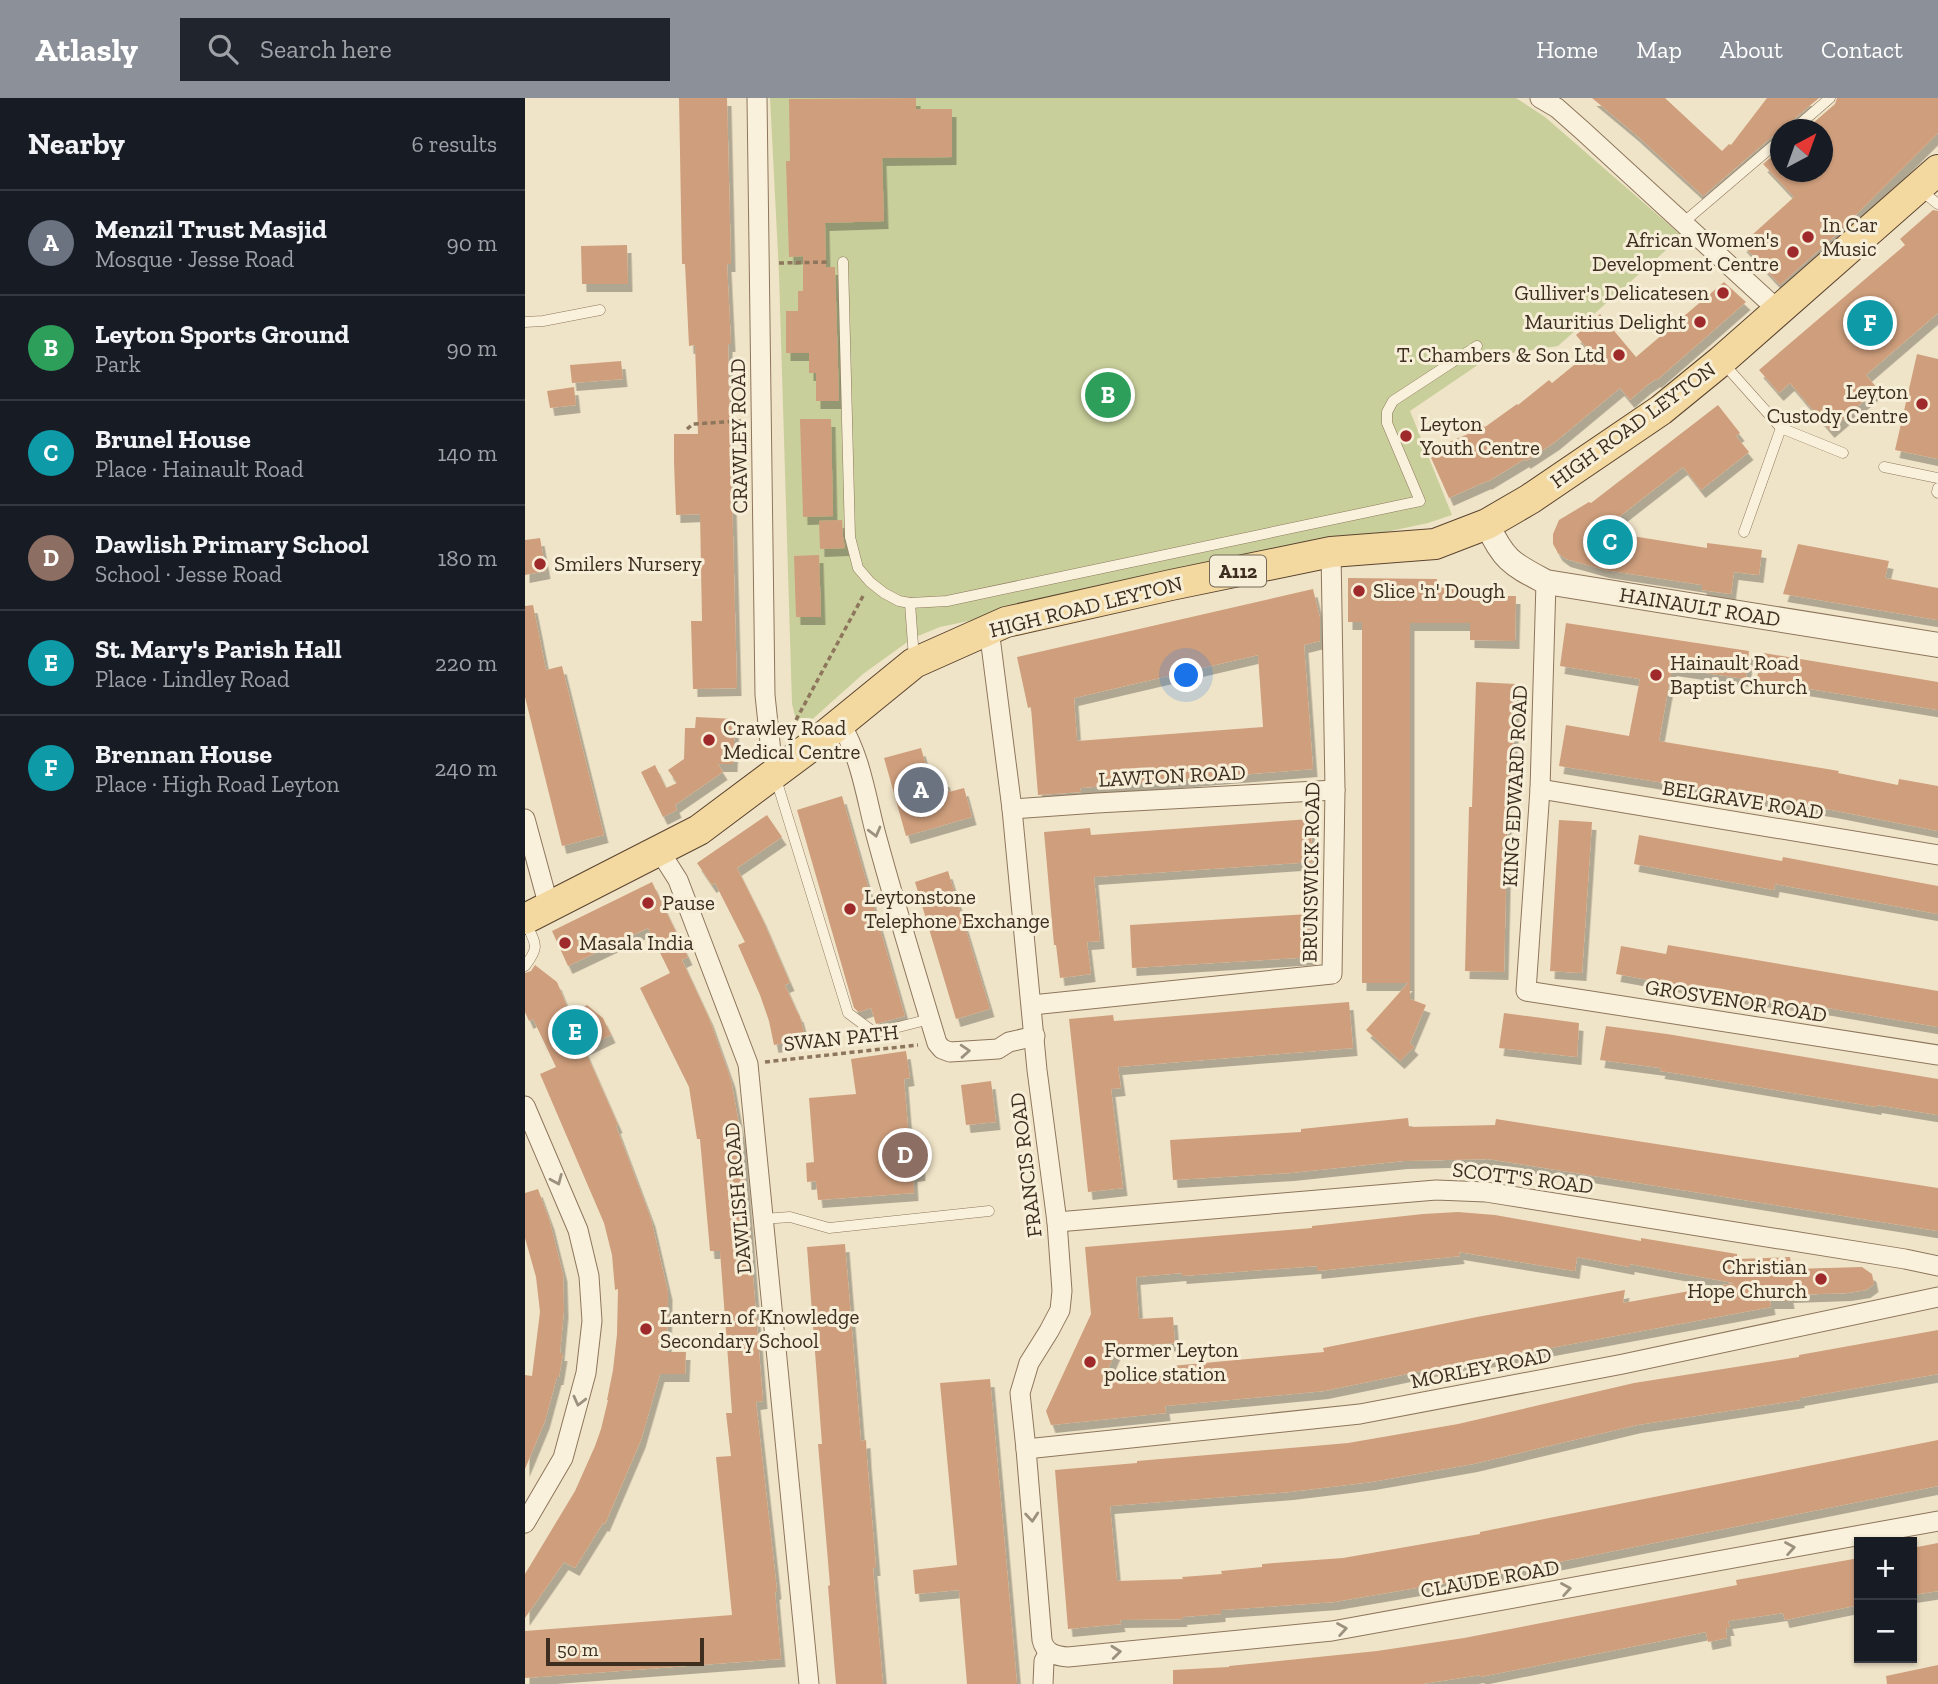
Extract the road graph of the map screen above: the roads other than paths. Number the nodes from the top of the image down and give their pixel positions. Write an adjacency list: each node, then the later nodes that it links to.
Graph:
1 (757, 98): 27 (street, CRAWLEY ROAD)
2 (1540, 98): 7 (street)
3 (1830, 98): 4 (lane)
4 (1806, 119)
5 (1770, 149): 7 (lane)
6 (1931, 188): 10 (main road, HIGH ROAD LEYTON / A112)
7 (1684, 222): 10 (street)
8 (843, 262): 22 (lane)
9 (600, 310): 11 (lane)
10 (1779, 311): 13 (main road, HIGH ROAD LEYTON / A112)
11 (525, 322)
12 (1477, 346): 22 (lane)
13 (1721, 361): 14 (lane); 18 (main road, HIGH ROAD LEYTON / A112)
14 (1781, 428): 15 (lane); 19 (lane)
15 (1843, 453)
16 (1884, 467): 17 (lane)
17 (1938, 478)
18 (1487, 524): 20 (main road, HIGH ROAD LEYTON / A112); 21 (street, HAINAULT ROAD)
19 (1744, 532)
20 (1331, 552): 23 (main road, HIGH ROAD LEYTON / A112); 29 (street, BRUNSWICK ROAD)
21 (1546, 583): 24 (street, HAINAULT ROAD); 28 (street, KING EDWARD ROAD)
22 (910, 603): 25 (lane)
23 (989, 629): 25 (main road, HIGH ROAD LEYTON / A112); 30 (street, FRANCIS ROAD)
24 (1938, 645)
25 (914, 663): 26 (main road, HIGH ROAD LEYTON / A112)
26 (840, 723): 27 (main road, HIGH ROAD LEYTON / A112); 38 (street, one-way to 38)
27 (777, 772): 32 (main road, HIGH ROAD LEYTON / A112); 38 (lane)
28 (1540, 789): 33 (street, BELGRAVE ROAD); 36 (street, KING EDWARD ROAD)
29 (1335, 790): 30 (street, LAWTON ROAD); 37 (street, BRUNSWICK ROAD)
30 (1012, 809): 37 (street, FRANCIS ROAD)
31 (525, 819): 34 (street)
32 (659, 850): 34 (main road, HIGH ROAD LEYTON / A112); 43 (street, DAWLISH ROAD)
33 (1938, 855)
34 (533, 916): 35 (lane)
35 (525, 966)
36 (1526, 991): 40 (street, GROSVENOR ROAD)
37 (1032, 1005): 39 (street, FRANCIS ROAD)
38 (930, 1019): 39 (street, one-way to 39)
39 (1035, 1037): 44 (street, FRANCIS ROAD)
40 (1938, 1055)
41 (527, 1116): 49 (street, one-way to 49)
42 (989, 1211): 43 (lane)
43 (763, 1219): 52 (street, DAWLISH ROAD)
44 (1057, 1222): 45 (street, SCOTT'S ROAD); 47 (street, FRANCIS ROAD)
45 (1938, 1266)
46 (1938, 1297): 47 (street, MORLEY ROAD)
47 (1027, 1449): 50 (street, FRANCIS ROAD, one-way to 50)
48 (1938, 1521): 50 (street, CLAUDE ROAD, one-way to 48)
49 (525, 1523)
50 (1049, 1652): 53 (street, FRANCIS ROAD)
51 (798, 1684): 52 (street)
52 (809, 1684)
53 (1043, 1684)

